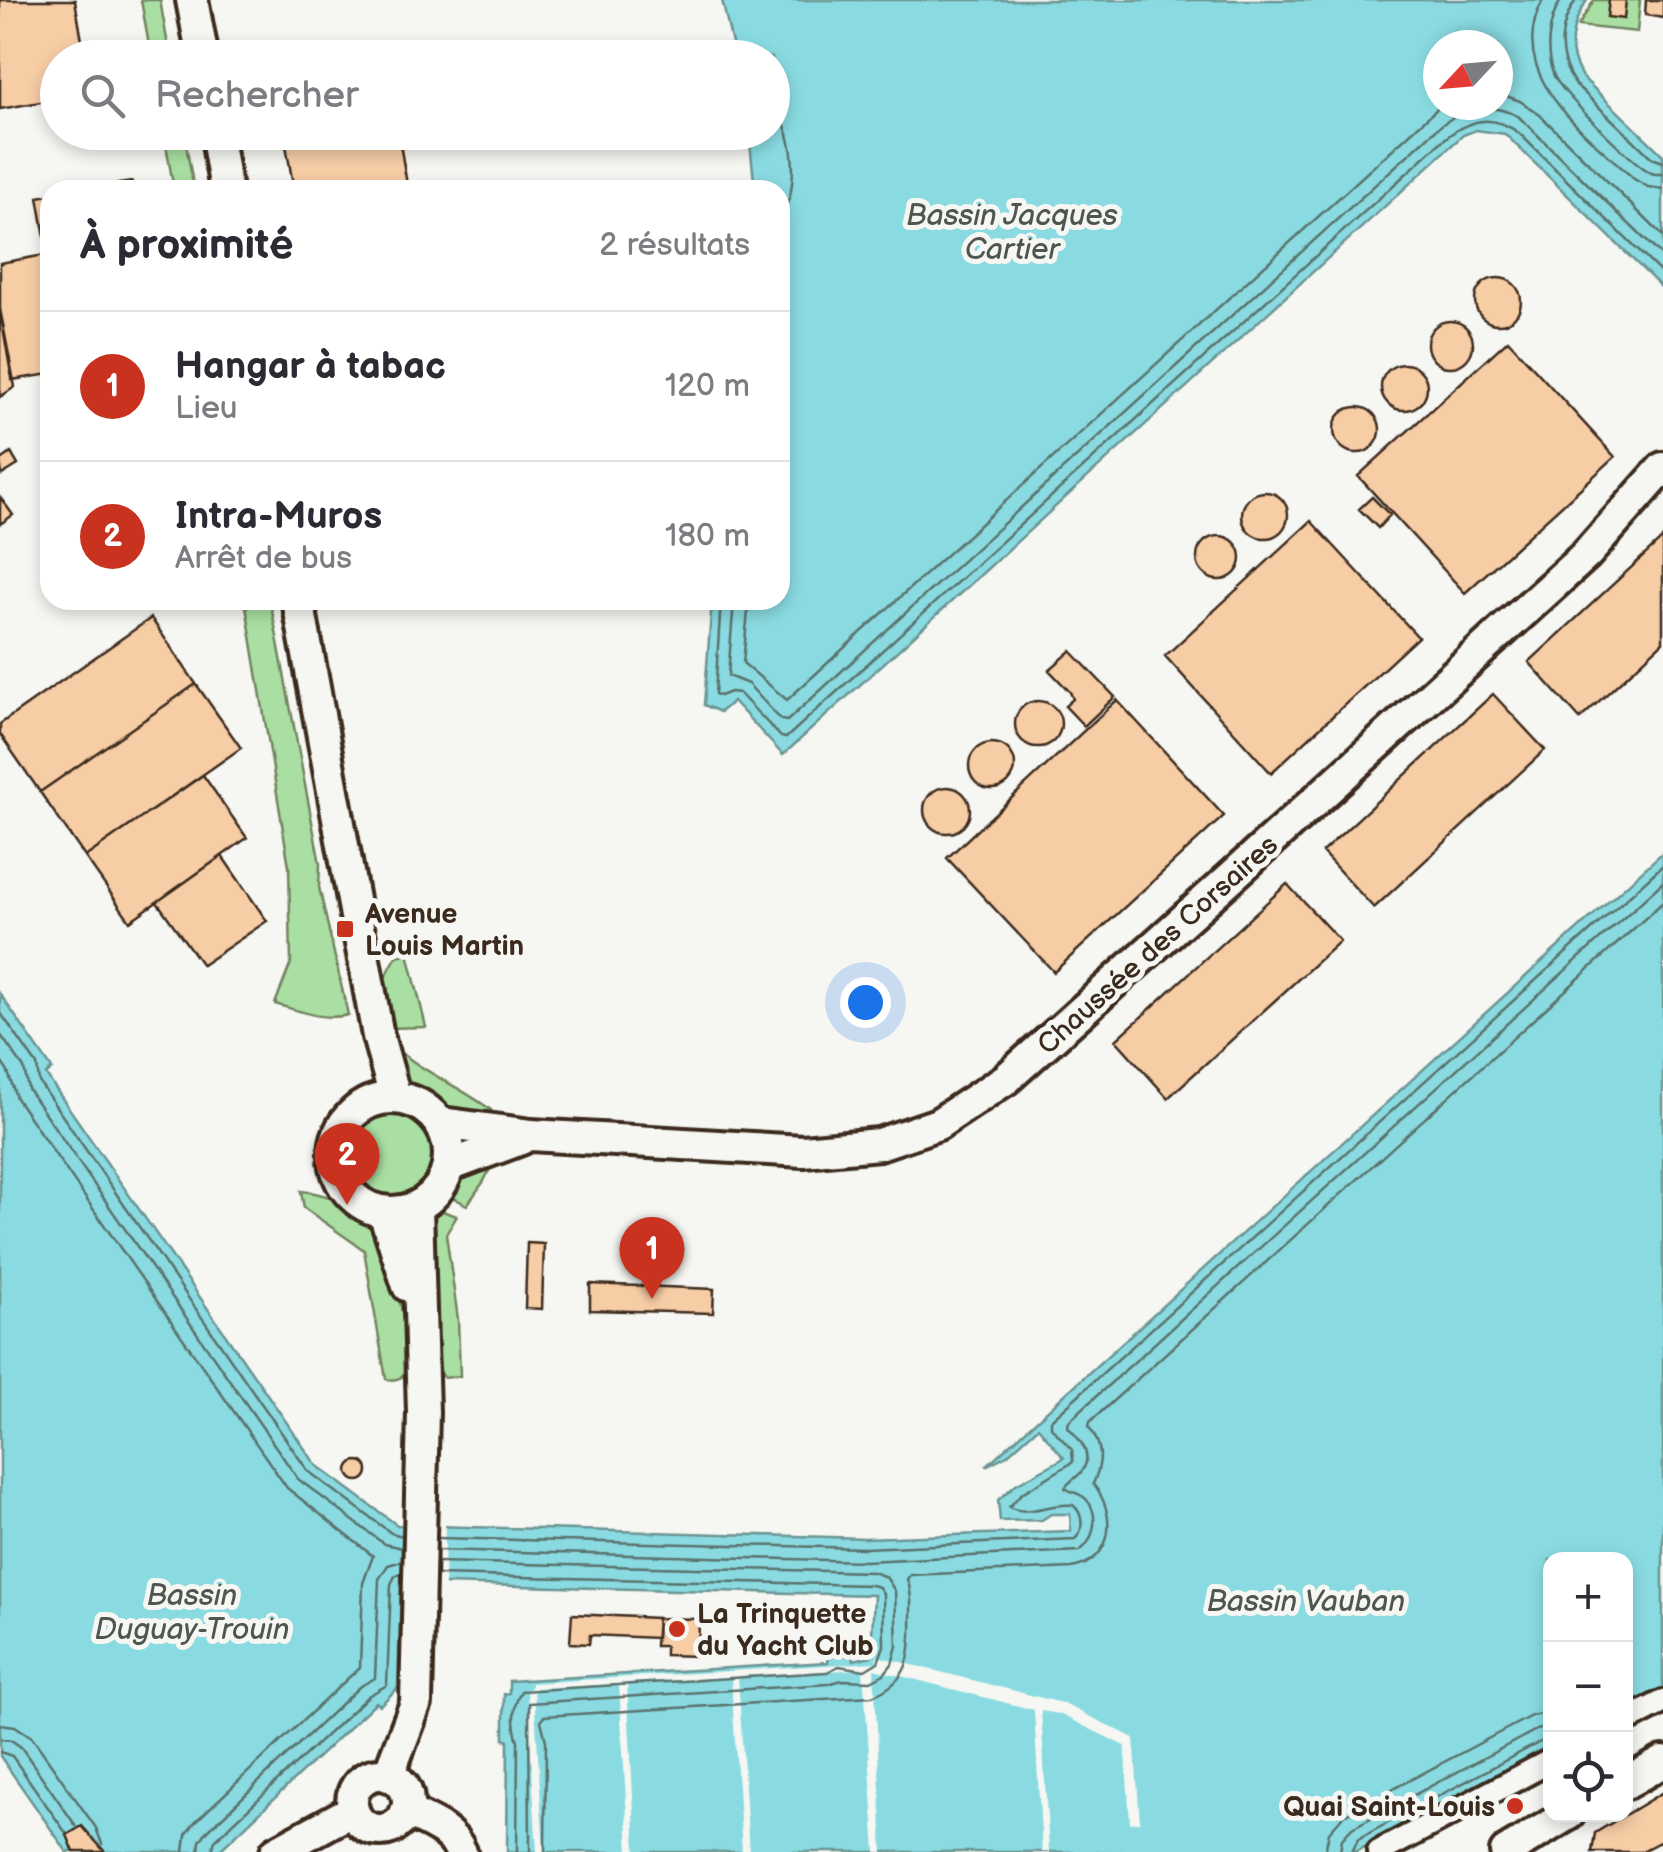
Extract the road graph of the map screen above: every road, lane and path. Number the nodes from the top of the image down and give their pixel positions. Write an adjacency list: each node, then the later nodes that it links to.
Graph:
1 (192, 0): 2 (street)
2 (200, 40)
3 (219, 150): 4 (street)
4 (224, 180)
5 (1663, 468): 9 (street, Chaussée des Corsaires)
6 (300, 610): 7 (street)
7 (396, 1097): 8 (street); 12 (street)
8 (440, 1123): 9 (street, Chaussée des Corsaires); 10 (street)
9 (531, 1136): 10 (street, Chaussée des Corsaires)
10 (449, 1166): 11 (street)
11 (417, 1207): 12 (street); 13 (street)
12 (384, 1212): 13 (street)
13 (418, 1312): 18 (street)
14 (1663, 1702): 15 (street)
15 (1633, 1718)
16 (1663, 1762): 19 (street)
17 (1543, 1765): 26 (street)
18 (388, 1776): 20 (street); 21 (street)
19 (1633, 1779)
20 (353, 1810): 21 (street); 24 (street)
21 (406, 1812): 25 (street)
22 (1557, 1822): 23 (street)
23 (1519, 1848)
24 (276, 1852)
25 (461, 1852)
26 (1379, 1852)

